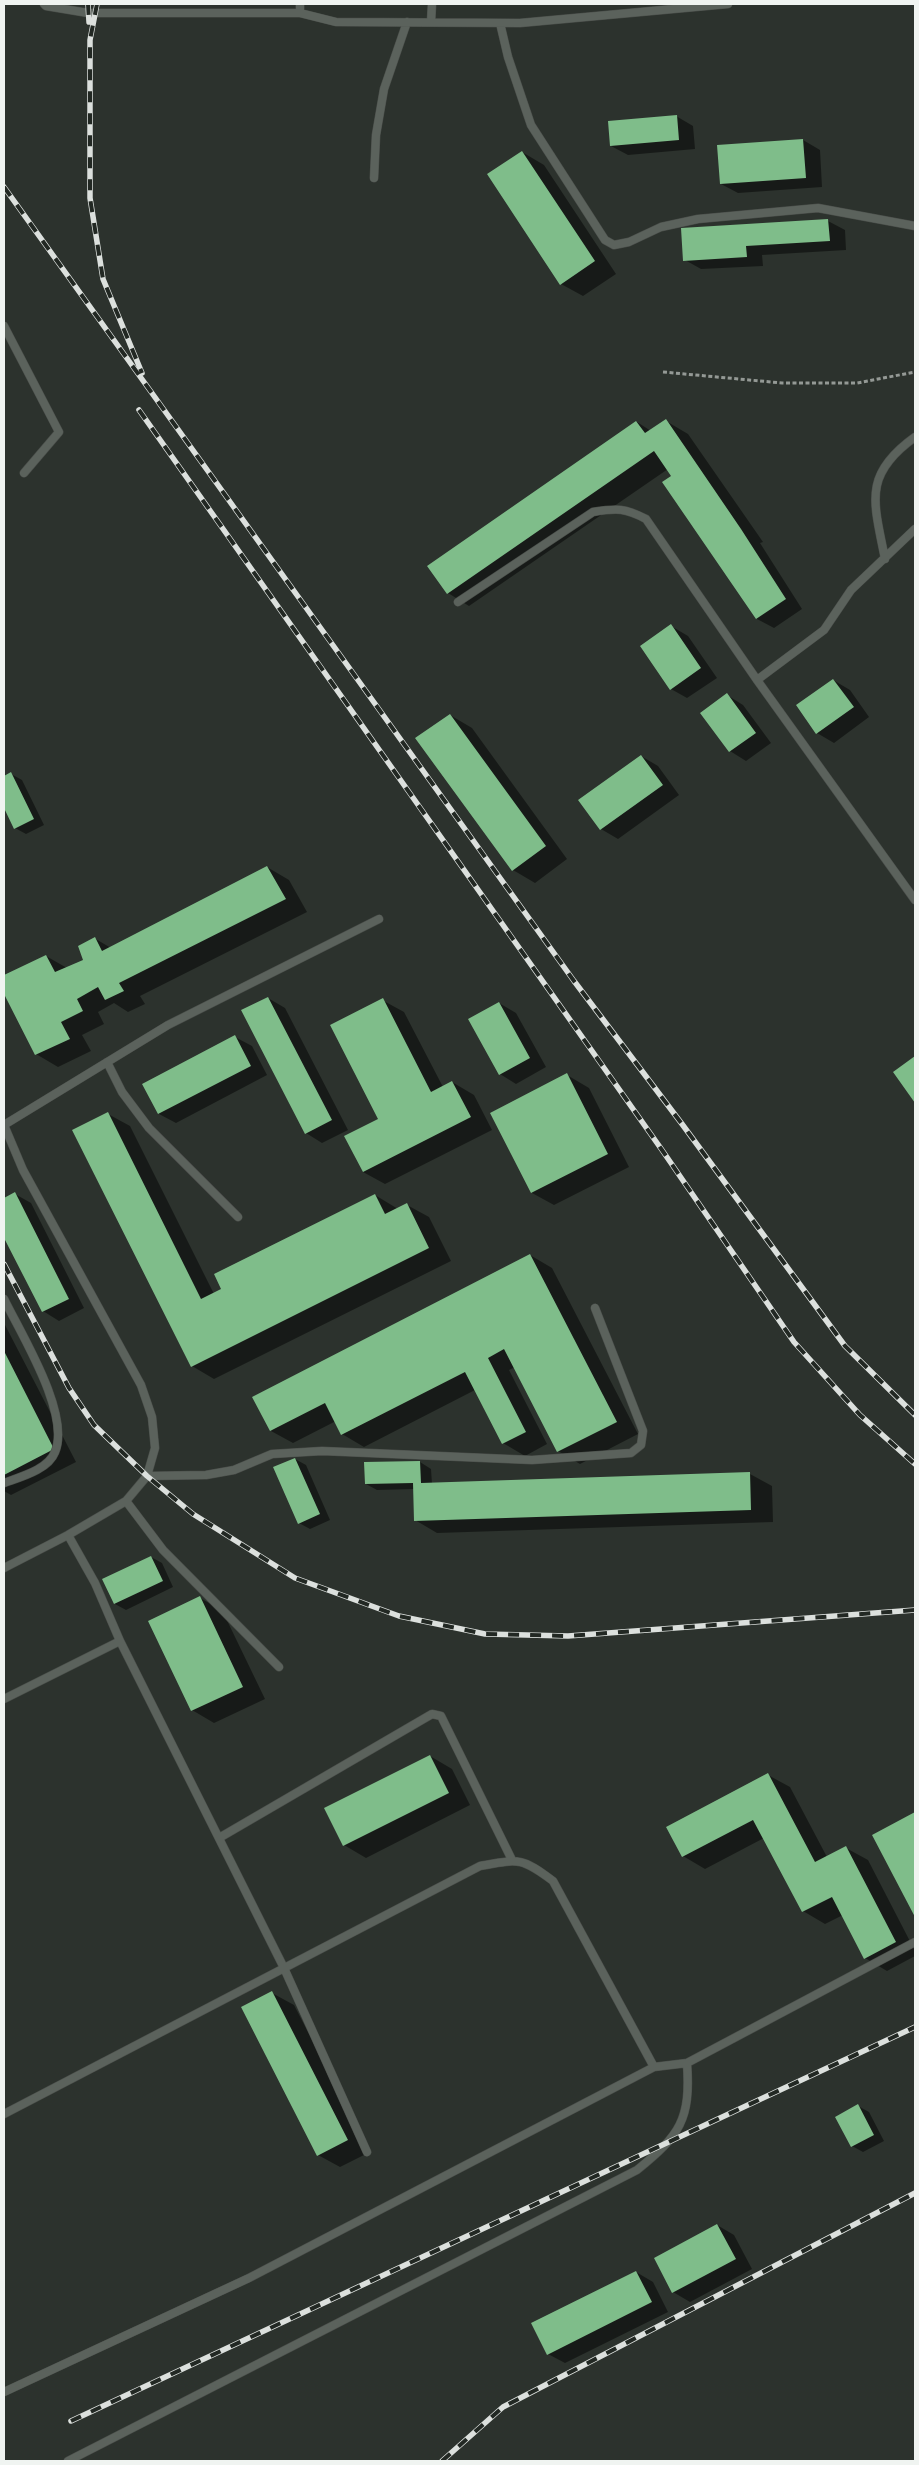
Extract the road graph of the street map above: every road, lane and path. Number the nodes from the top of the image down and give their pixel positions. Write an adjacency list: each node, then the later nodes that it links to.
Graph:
1 (44, 4): 5 (lane)
2 (300, 4): 5 (lane)
3 (432, 4): 7 (lane)
4 (728, 4): 8 (lane)
5 (300, 14): 6 (lane)
6 (407, 22): 7 (lane); 9 (lane)
7 (430, 22): 8 (lane)
8 (500, 23): 10 (lane)
9 (374, 178)
10 (915, 226)
11 (4, 326): 15 (lane)
12 (663, 372): 13 (path)
13 (915, 372)
14 (915, 437): 17 (lane)
15 (24, 473)
16 (915, 528): 17 (lane)
17 (884, 559): 19 (lane)
18 (458, 602): 19 (lane)
19 (757, 680): 20 (lane)
20 (915, 900)
21 (379, 920): 22 (lane)
22 (107, 1062): 23 (lane); 24 (lane)
23 (4, 1124): 27 (lane)
24 (238, 1217)
25 (4, 1299): 28 (lane)
26 (595, 1308): 27 (lane)
27 (147, 1476): 29 (lane)
28 (4, 1483)
29 (126, 1501): 30 (lane); 33 (lane)
30 (68, 1535): 31 (lane); 32 (lane)
31 (4, 1568)
32 (120, 1641): 34 (lane); 35 (lane)
33 (279, 1667)
34 (4, 1699)
35 (219, 1838): 36 (lane); 38 (lane)
36 (512, 1860): 38 (lane); 40 (lane)
37 (915, 1942): 39 (lane)
38 (284, 1968): 41 (lane); 42 (lane)
39 (687, 2063): 40 (lane); 44 (lane)
40 (654, 2067): 43 (lane)
41 (4, 2114)
42 (367, 2152)
43 (4, 2392)
44 (68, 2461)

